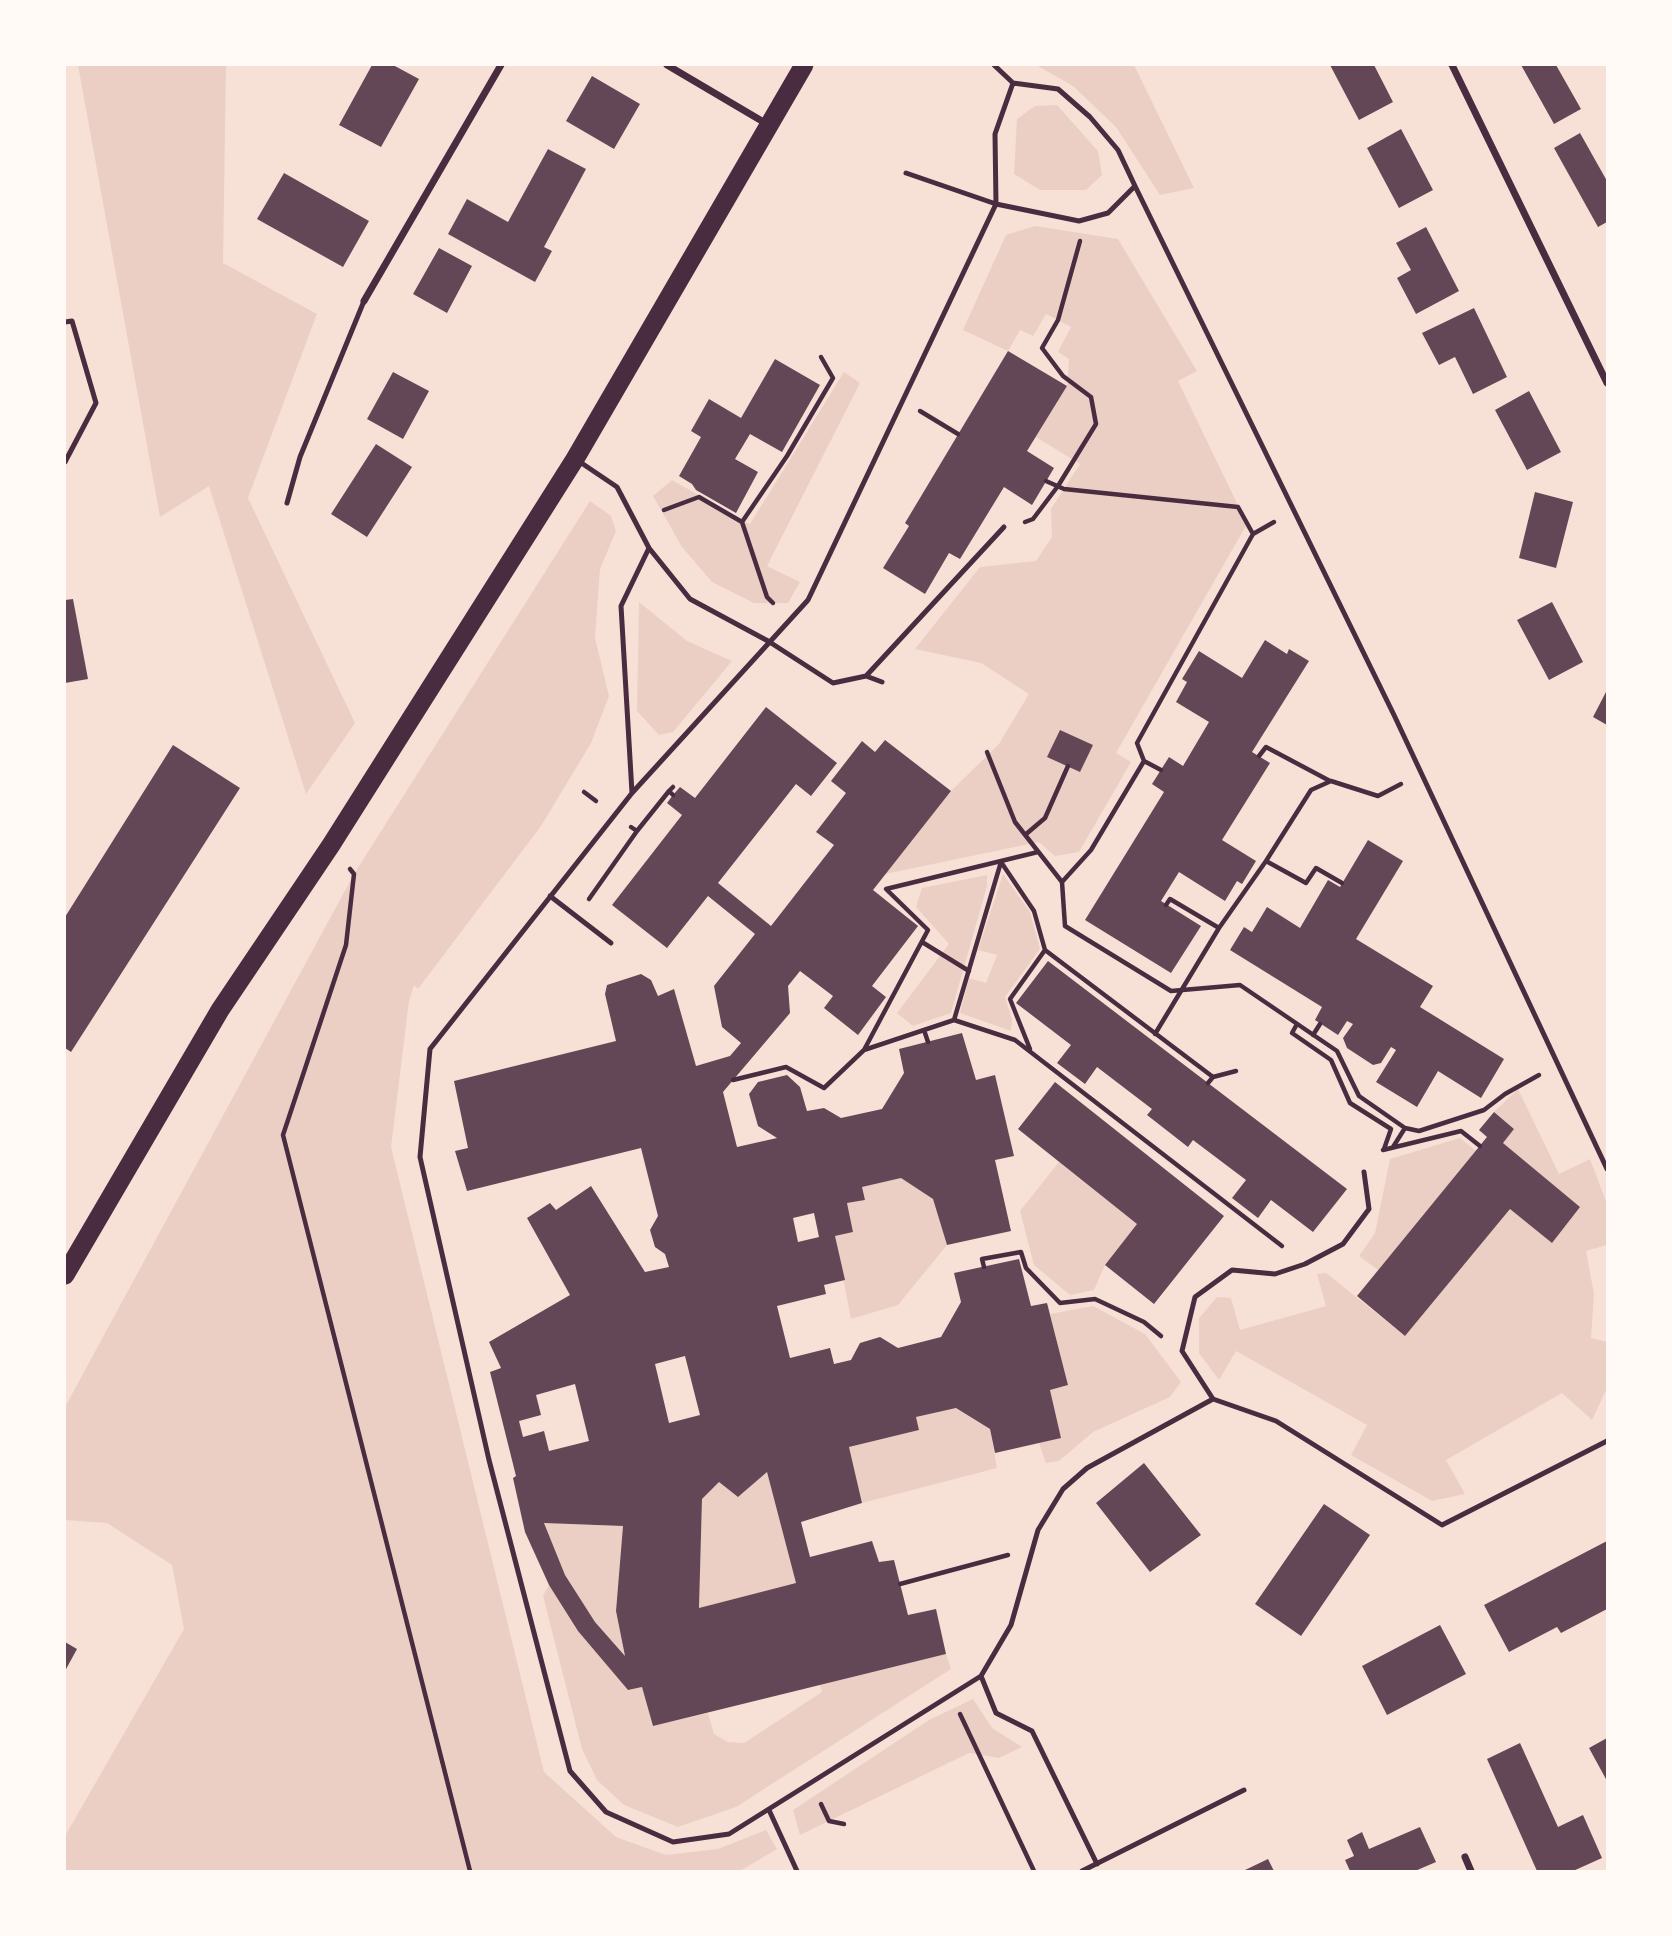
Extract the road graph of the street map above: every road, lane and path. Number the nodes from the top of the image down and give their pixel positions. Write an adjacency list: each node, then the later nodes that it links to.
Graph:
1 (501, 65): 12 (street)
2 (667, 65): 7 (street)
3 (804, 65): 7 (highway)
4 (994, 65): 6 (lane)
5 (1452, 65): 15 (street)
6 (1013, 83): 9 (lane); 10 (lane)
7 (768, 124): 18 (highway)
8 (906, 173): 10 (lane)
9 (1135, 186): 11 (lane); 24 (lane)
10 (996, 204): 11 (lane); 16 (lane)
11 (1079, 220): 21 (path)
12 (364, 301): 22 (lane)
13 (65, 322): 19 (lane)
14 (821, 358): 25 (path)
15 (1607, 383)
16 (904, 402): 17 (path); 29 (lane)
17 (958, 434)
18 (575, 459): 28 (lane); 43 (highway)
19 (65, 462)
20 (1046, 481): 21 (path)
21 (1058, 486): 26 (path); 27 (path)
22 (287, 503)
23 (664, 510): 25 (path)
24 (1294, 512): 27 (path); 38 (lane)
25 (742, 522): 29 (path)
26 (1004, 527): 31 (lane)
27 (1253, 534): 35 (path)
28 (649, 548): 30 (lane); 40 (lane)
29 (791, 622): 30 (lane)
30 (768, 641): 31 (lane); 40 (lane)
31 (866, 676): 32 (lane)
32 (882, 682)
33 (987, 752): 42 (path)
34 (1258, 756): 39 (path)
35 (1144, 761): 37 (path); 47 (path)
36 (1068, 766): 42 (path)
37 (1161, 770)
38 (1421, 773): 39 (path); 67 (lane)
39 (1331, 781): 45 (path)
40 (632, 793): 49 (lane)
41 (637, 831): 51 (path)
42 (1025, 835): 44 (path)
43 (331, 845): 79 (highway); 91 (path)
44 (1038, 852): 46 (path); 47 (path)
45 (1266, 861): 48 (path); 52 (path)
46 (1001, 862): 53 (path); 55 (path); 56 (path)
47 (1062, 882): 57 (path)
48 (1342, 883)
49 (550, 896): 51 (lane); 88 (lane)
50 (1167, 905): 52 (path)
51 (577, 916): 54 (lane)
52 (1219, 928): 57 (path)
53 (922, 942): 56 (path); 65 (path)
54 (611, 943)
55 (1045, 950): 62 (path); 66 (path)
56 (969, 971): 58 (path)
57 (1183, 991): 59 (path); 62 (path)
58 (954, 1020): 61 (path); 66 (path)
59 (1297, 1024): 63 (path); 74 (path)
60 (1320, 1024): 63 (path)
61 (924, 1030): 64 (path); 65 (path)
62 (1155, 1034): 69 (path)
63 (1313, 1035): 72 (path)
64 (928, 1042)
65 (864, 1050): 70 (path)
66 (1031, 1052): 77 (path)
67 (1558, 1065): 72 (path); 75 (lane)
68 (1236, 1071): 69 (path)
69 (1213, 1077): 71 (path)
70 (733, 1080)
71 (1208, 1083)
72 (1405, 1128): 73 (path)
73 (1480, 1146)
74 (1384, 1149)
75 (1607, 1169)
76 (1364, 1172): 77 (lane)
77 (1305, 1264): 80 (lane)
78 (984, 1266): 80 (path)
79 (65, 1275)
80 (1182, 1351): 81 (lane)
81 (1213, 1399): 82 (lane); 85 (lane)
82 (1607, 1441)
83 (1016, 1553): 84 (path)
84 (900, 1584)
85 (981, 1676): 86 (lane); 90 (lane)
86 (951, 1695): 88 (lane); 93 (path)
87 (1244, 1790): 90 (lane)
88 (769, 1810): 92 (lane)
89 (1465, 1857): 95 (street)
90 (1097, 1864): 94 (lane)
91 (470, 1871)
92 (797, 1871)
93 (1034, 1871)
94 (1082, 1871)
95 (1471, 1871)

